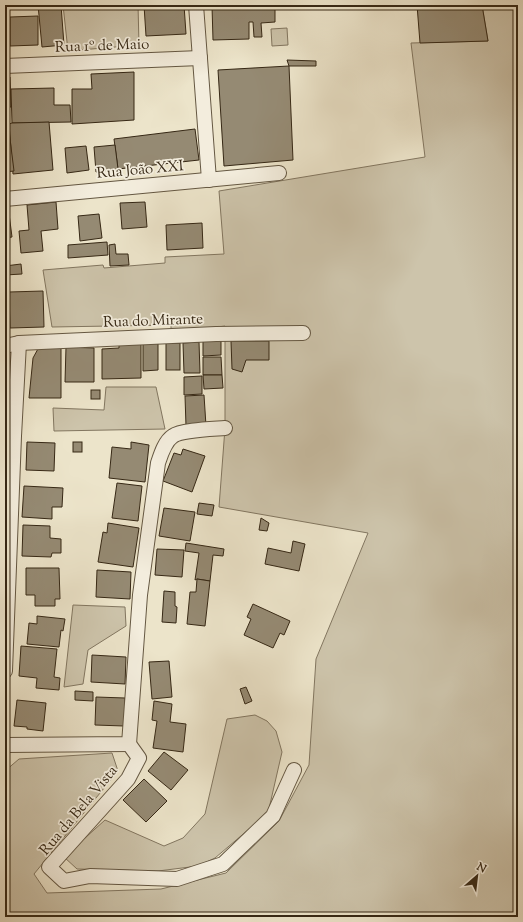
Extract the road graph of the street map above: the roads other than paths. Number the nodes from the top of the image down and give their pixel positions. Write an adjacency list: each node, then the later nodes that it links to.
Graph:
1 (196, 5): 2 (street)
2 (200, 58): 3 (street, Rua 1º de Maio); 5 (street)
3 (5, 66)
4 (279, 173): 5 (street, Rua João XXI)
5 (209, 180): 6 (street, Rua João XXI)
6 (5, 199)
7 (303, 333): 8 (street, Rua do Mirante)
8 (19, 342): 9 (street, Rua do Mirante); 11 (street)
9 (5, 346)
10 (225, 428): 12 (street)
11 (5, 671)
12 (129, 744): 13 (street, Rua da Bela Vista); 14 (street, Rua da Bela Vista)
13 (5, 746)
14 (294, 770)

